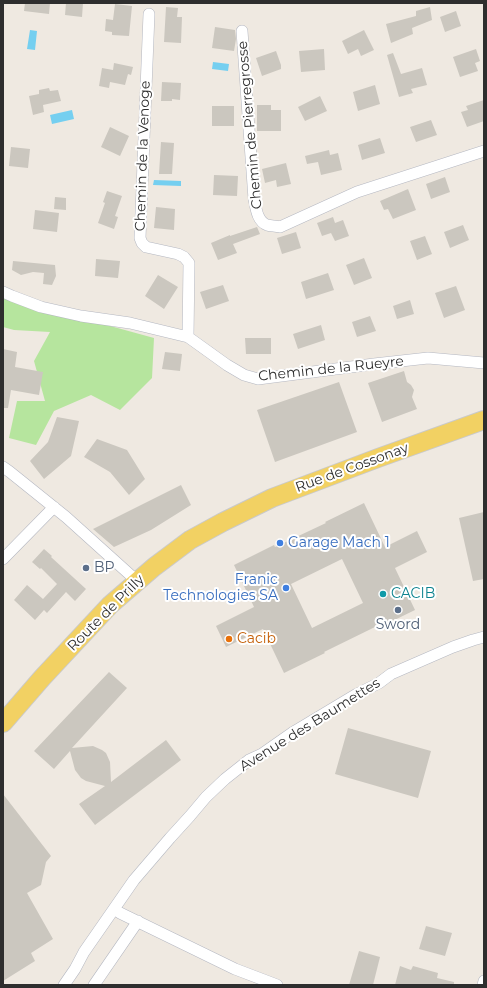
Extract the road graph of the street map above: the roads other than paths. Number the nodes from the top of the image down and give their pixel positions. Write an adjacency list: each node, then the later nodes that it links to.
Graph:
1 (149, 14): 5 (street, Chemin de la Venoge)
2 (242, 30): 3 (street, Chemin de Pierregrosse)
3 (484, 152)
4 (3, 292): 5 (street, Chemin de la Rueyre)
5 (188, 337): 6 (street, Chemin de la Rueyre)
6 (484, 363)
7 (484, 420): 10 (main road, Rue de Cossonay)
8 (3, 467): 9 (street)
9 (54, 507): 11 (street); 12 (street)
10 (223, 522): 12 (main road, Route de Prilly)
11 (3, 559)
12 (137, 581): 14 (main road, Route de Prilly)
13 (484, 637): 15 (street, Avenue des Baumettes)
14 (3, 722)
15 (114, 909): 16 (street); 18 (street, Avenue des Baumettes)
16 (138, 921): 19 (street); 20 (street)
17 (484, 981): 21 (street)
18 (64, 985)
19 (94, 985)
20 (277, 985)
21 (483, 985)

